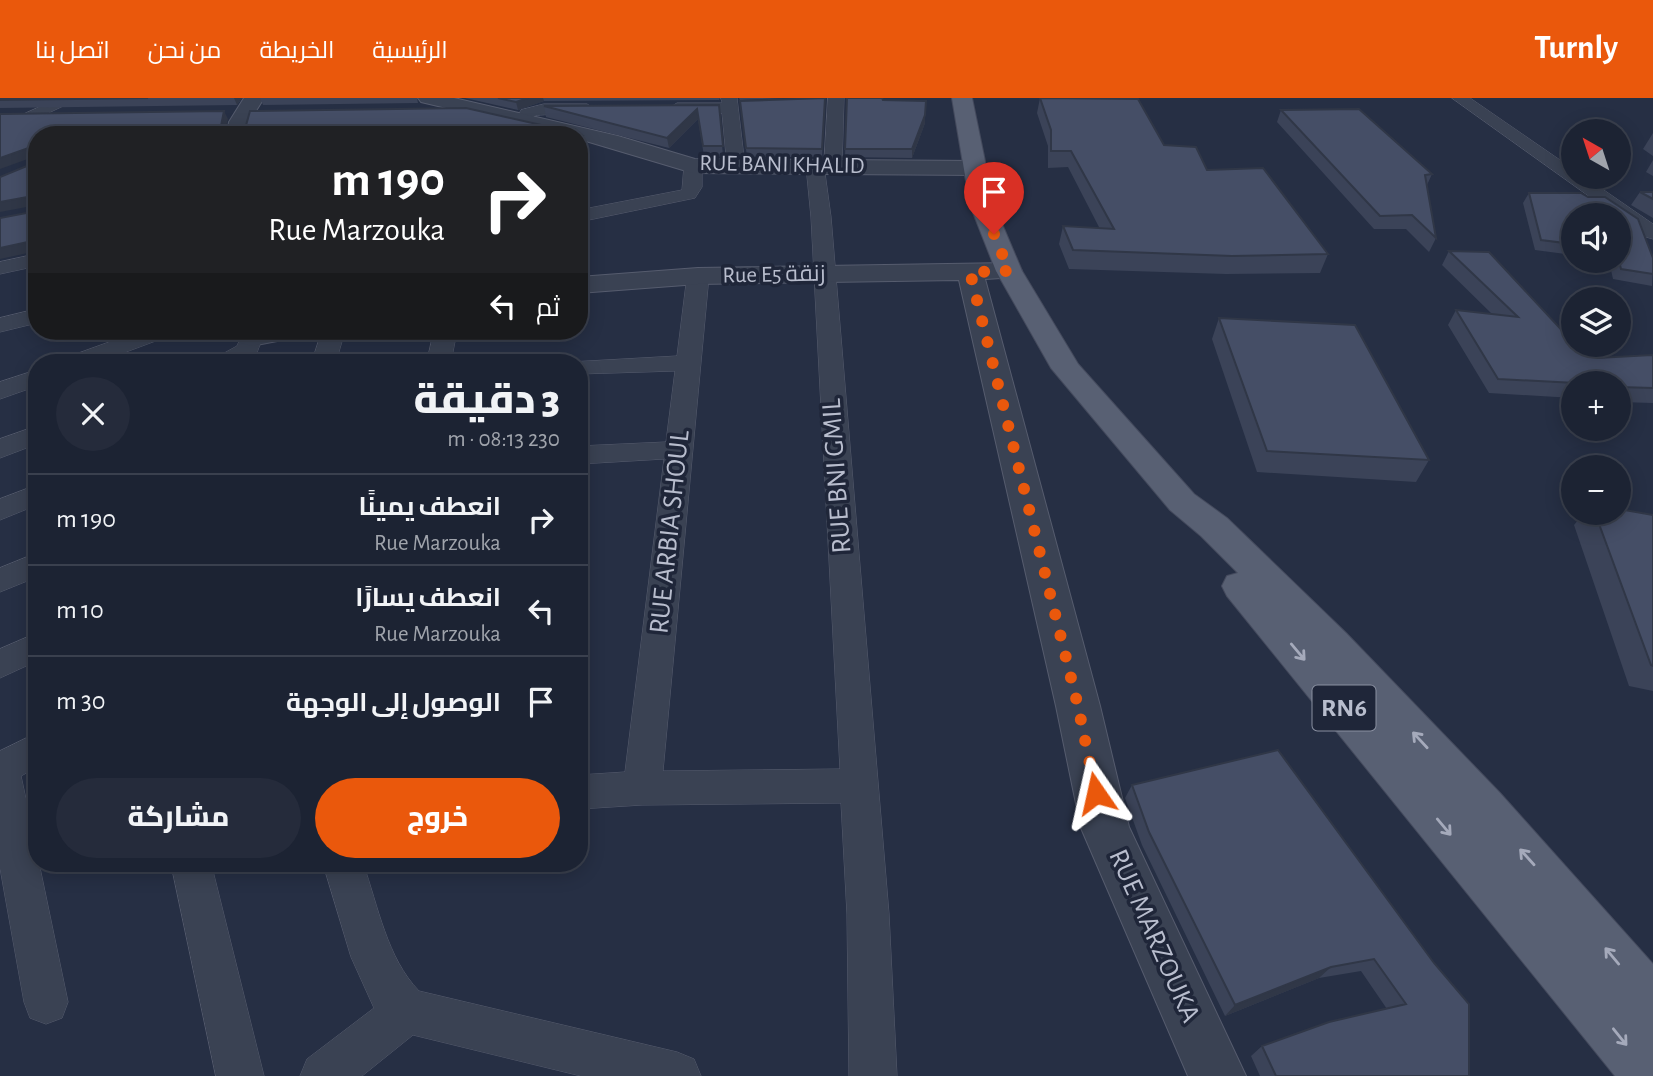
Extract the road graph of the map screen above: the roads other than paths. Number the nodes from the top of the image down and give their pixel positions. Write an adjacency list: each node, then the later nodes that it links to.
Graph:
1 (72, 98): 12 (street)
2 (836, 98): 21 (street, RUE BNI GMIL)
3 (962, 98): 22 (main road, RUE MARZOUKA / RN6)
4 (1460, 98): 24 (street)
5 (427, 101): 15 (street, RUE BANI KHALID)
6 (730, 103): 7 (street); 20 (street)
7 (664, 108)
8 (243, 109): 10 (street); 14 (street)
9 (598, 109): 16 (street)
10 (270, 114)
11 (0, 115): 12 (street)
12 (36, 115): 13 (street); 17 (street)
13 (78, 115)
14 (238, 126)
15 (519, 126)
16 (521, 126)
17 (0, 131)
18 (588, 135): 19 (street, RUE BANI KHALID)
19 (693, 166): 20 (street, RUE BANI KHALID); 23 (street)
20 (736, 166): 21 (street, RUE BANI KHALID)
21 (824, 166): 22 (street, RUE BANI KHALID); 28 (street, RUE BNI GMIL)
22 (977, 168): 27 (main road, RUE MARZOUKA / RN6)
23 (588, 214)
24 (1653, 233)
25 (28, 262): 26 (street)
26 (0, 268)
27 (989, 271): 28 (street, Rue E5 زنقة); 46 (main road, RN6); 66 (street, RUE MARZOUKA)
28 (824, 274): 29 (street, Rue E5 زنقة); 54 (street, RUE BNI GMIL)
29 (698, 276): 30 (street, Rue E5 زنقة); 37 (street, RUE ARBIA SHOUL)
30 (588, 284)
31 (28, 318): 32 (street)
32 (0, 325)
33 (137, 340): 35 (street)
34 (249, 340): 36 (street)
35 (99, 354)
36 (234, 354)
37 (688, 363): 38 (street); 43 (street, RUE ARBIA SHOUL)
38 (588, 367)
39 (28, 380): 40 (street)
40 (0, 391)
41 (28, 438): 42 (street)
42 (0, 449)
43 (680, 450): 44 (street); 55 (street, RUE ARBIA SHOUL)
44 (588, 455)
45 (28, 498): 47 (street)
46 (1182, 502): 60 (main road, RN6, one-way to 46); 67 (main road, RN6, one-way to 67)
47 (0, 510)
48 (28, 568): 49 (street)
49 (0, 581)
50 (28, 651): 51 (street)
51 (0, 665)
52 (28, 754): 53 (street)
53 (0, 769): 59 (street)
54 (858, 786): 55 (street); 65 (street, RUE BNI GMIL)
55 (642, 788): 56 (street)
56 (588, 791)
57 (193, 872): 62 (street)
58 (346, 872): 61 (street)
59 (46, 1002)
60 (1653, 1005)
61 (407, 1011): 63 (street); 64 (street)
62 (240, 1076)
63 (324, 1076)
64 (677, 1076)
65 (873, 1076)
66 (1217, 1076)
67 (1652, 1076)

